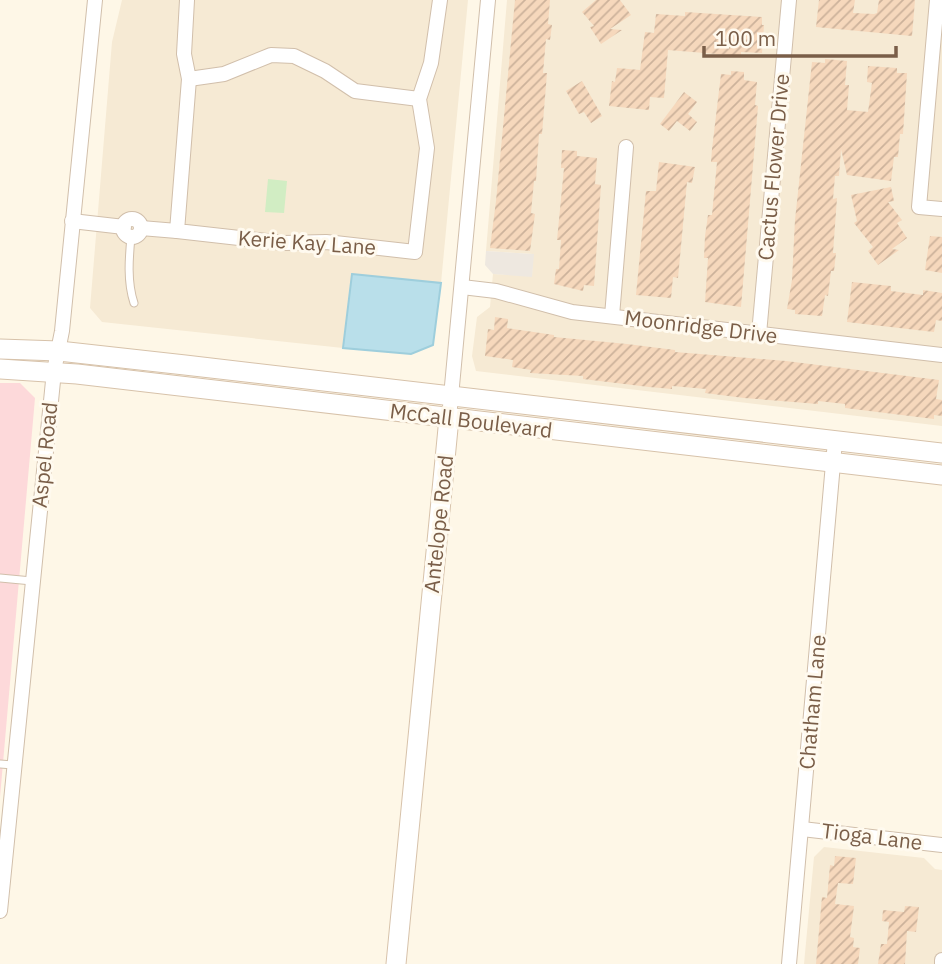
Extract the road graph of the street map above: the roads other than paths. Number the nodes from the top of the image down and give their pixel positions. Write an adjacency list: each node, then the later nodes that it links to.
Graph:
1 (95, 0): 11 (street, Aspel Road)
2 (187, 0): 7 (street)
3 (440, 0): 8 (street, Kerie Kay Lane)
4 (488, 0): 14 (street, Antelope Road)
5 (789, 0): 17 (street, Cactus Flower Drive)
6 (937, 0): 10 (street)
7 (189, 79): 8 (street); 13 (street)
8 (419, 99): 13 (street, Kerie Kay Lane)
9 (626, 148): 16 (street)
10 (942, 209)
11 (72, 221): 12 (street); 19 (street, Aspel Road)
12 (132, 231): 13 (street); 15 (lane)
13 (177, 231)
14 (461, 287): 16 (street, Moonridge Drive); 23 (street, Antelope Road)
15 (134, 303)
16 (612, 316): 17 (street, Moonridge Drive)
17 (759, 334): 20 (street, Moonridge Drive)
18 (0, 349): 19 (main road, McCall Boulevard)
19 (59, 351): 22 (street, Aspel Road); 23 (main road, McCall Boulevard)
20 (942, 355)
21 (0, 369): 22 (main road, McCall Boulevard)
22 (54, 371): 24 (main road, McCall Boulevard); 30 (street, Aspel Road)
23 (452, 395): 24 (street, Antelope Road); 25 (main road, McCall Boulevard)
24 (449, 418): 27 (main road, McCall Boulevard); 35 (main road, Antelope Road)
25 (835, 441): 26 (main road, McCall Boulevard); 27 (street, Chatham Lane)
26 (942, 453)
27 (833, 463): 28 (main road, McCall Boulevard); 32 (street, Chatham Lane)
28 (942, 475)
29 (0, 578): 30 (lane)
30 (32, 581): 31 (street, Aspel Road)
31 (7, 765): 34 (street, Aspel Road)
32 (802, 829): 33 (street, Tioga Lane); 36 (street, Chatham Lane)
33 (942, 845)
34 (0, 911)
35 (396, 964)
36 (789, 964)

